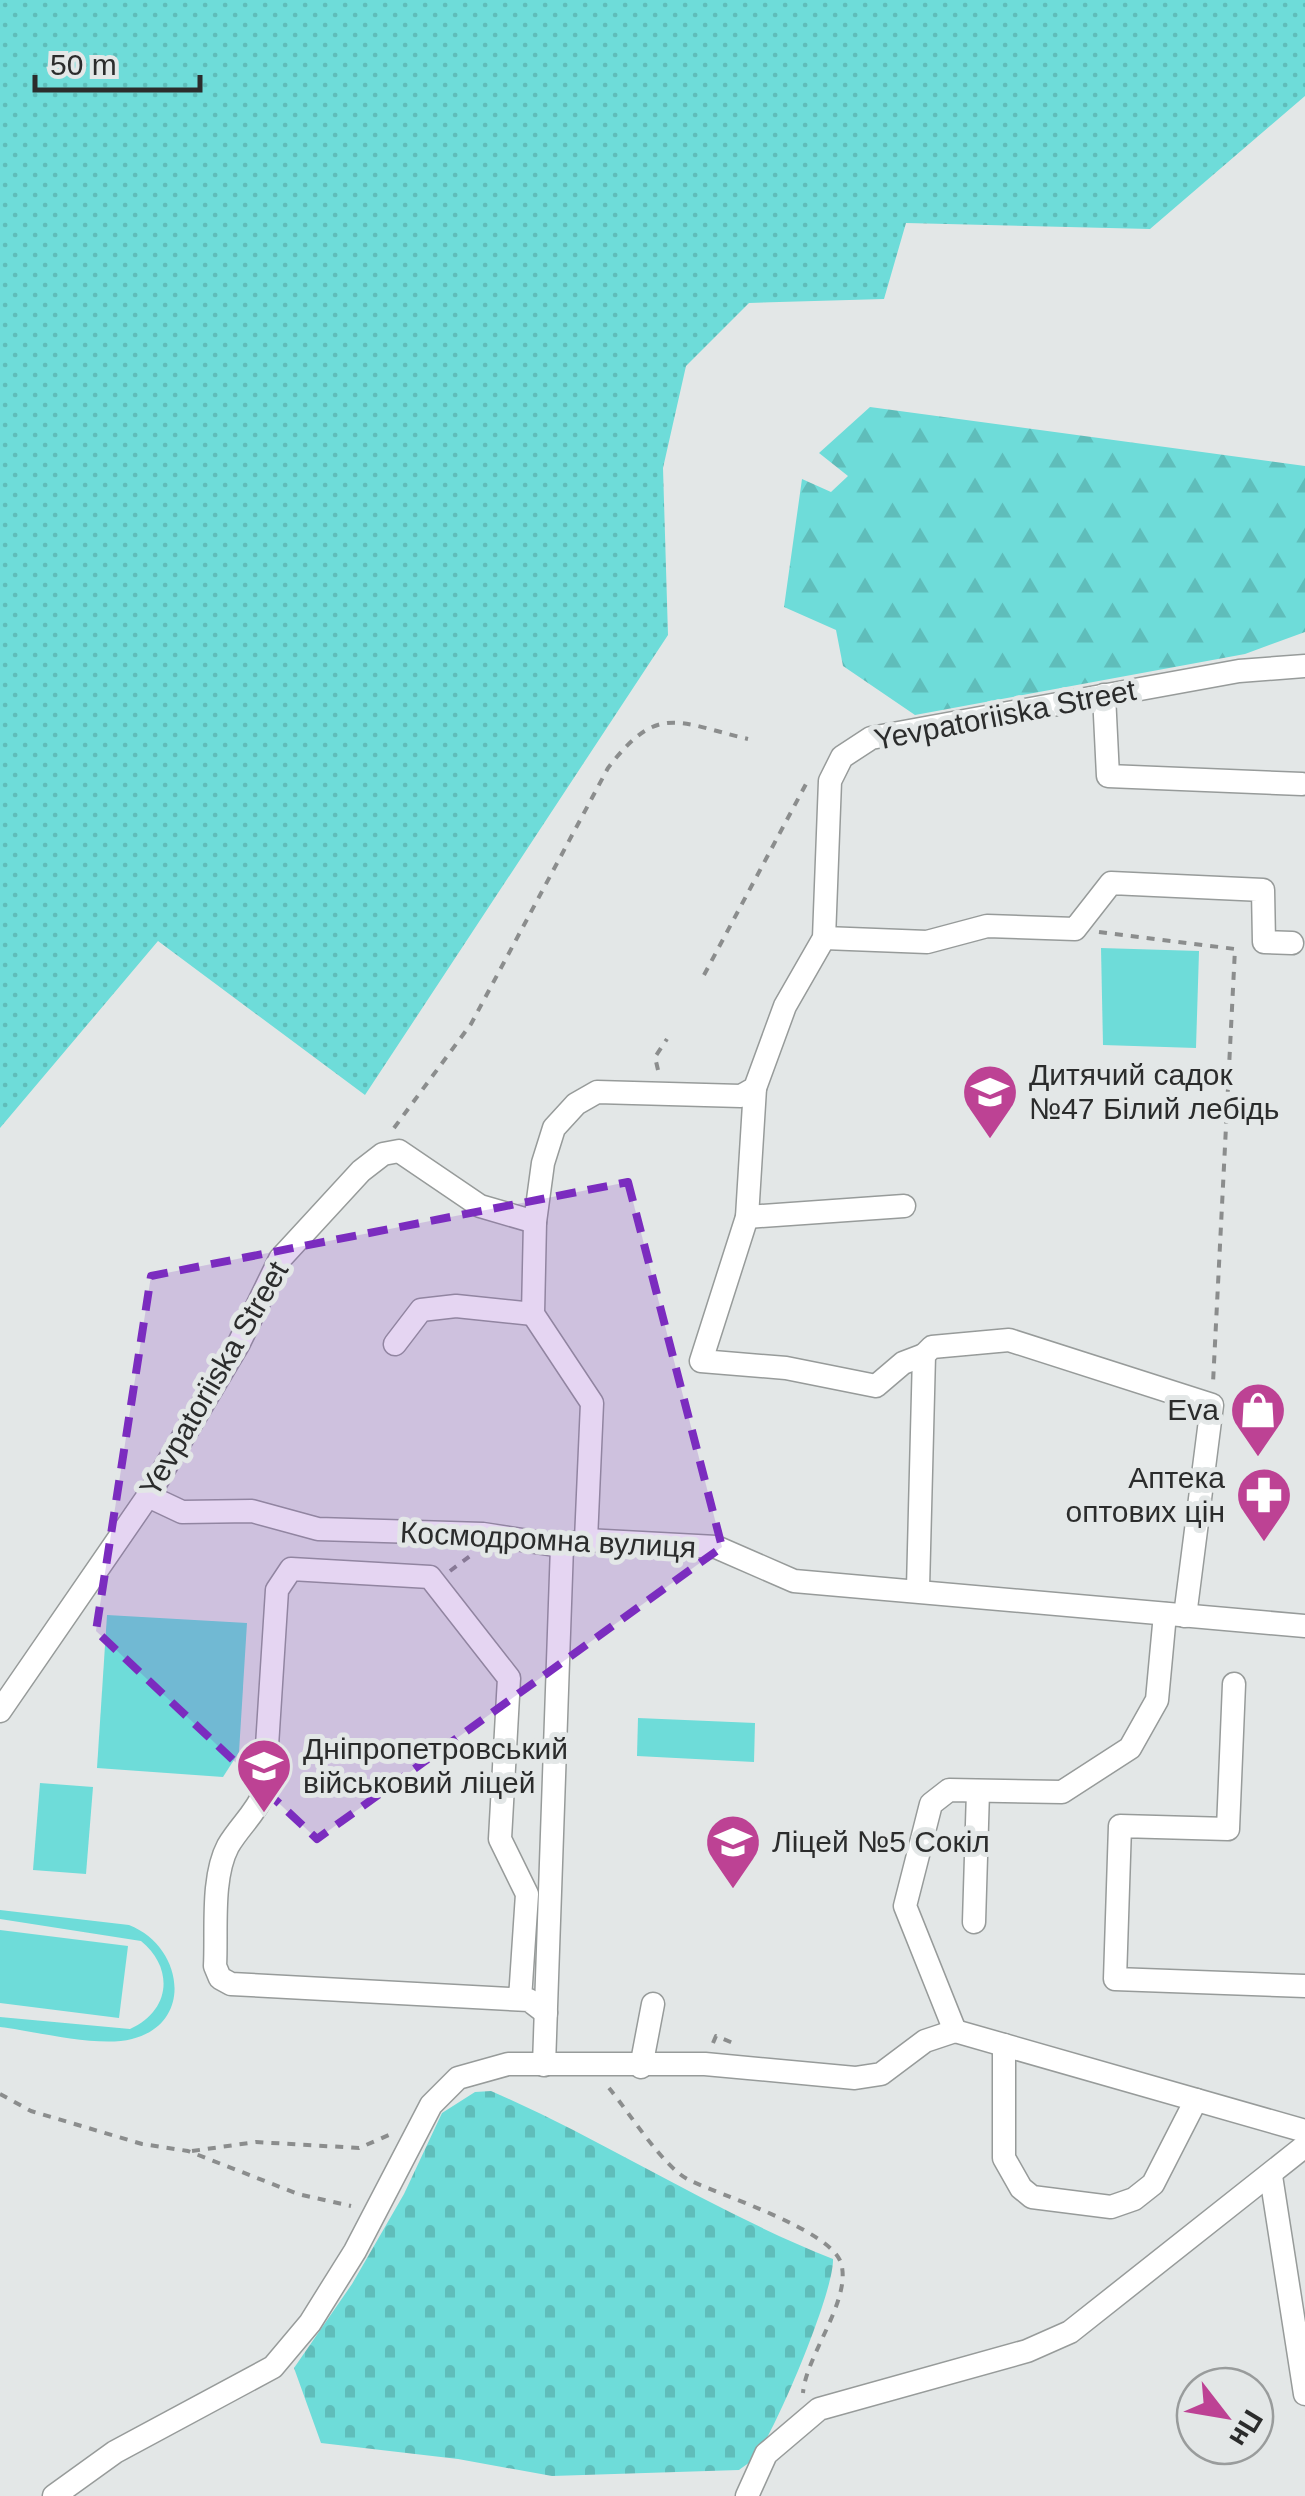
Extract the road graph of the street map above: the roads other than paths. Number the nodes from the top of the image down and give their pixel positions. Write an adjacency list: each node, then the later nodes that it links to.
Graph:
1 (1305, 666): 2 (street, Yevpatoriiska Street)
2 (1104, 695): 3 (street); 4 (street, Yevpatoriiska Street)
3 (1302, 784)
4 (824, 938): 5 (street); 6 (street, Yevpatoriiska Street)
5 (1292, 943)
6 (755, 1088): 8 (street, Yevpatoriiska Street); 9 (street)
7 (904, 1206): 8 (street)
8 (747, 1217): 12 (street, Yevpatoriiska Street)
9 (535, 1222): 10 (street); 13 (street, Yevpatoriiska Street)
10 (533, 1314): 11 (street); 14 (street)
11 (395, 1344)
12 (924, 1355): 16 (street); 17 (street)
13 (148, 1496): 15 (street, Космодромна вулиця); 20 (street, Yevpatoriiska Street)
14 (586, 1540): 15 (street, Космодромна вулиця); 16 (street, Космодромна вулиця)
15 (562, 1546): 26 (street)
16 (918, 1588): 17 (street, Космодромна вулиця)
17 (1176, 1615): 18 (street, Космодромна вулиця); 21 (street)
18 (1305, 1626)
19 (1234, 1684): 23 (street)
20 (0, 1711)
21 (978, 1791): 22 (street); 27 (street)
22 (974, 1922)
23 (1305, 1986)
24 (520, 1999): 24 (street); 26 (street)
25 (653, 2004): 30 (street)
26 (546, 2013): 29 (street)
27 (955, 2032): 28 (street); 30 (street)
28 (1004, 2045): 31 (street); 31 (street)
29 (544, 2065): 30 (street); 36 (street)
30 (642, 2067)
31 (1196, 2100): 32 (street)
32 (1305, 2132)
33 (1305, 2146): 34 (street)
34 (1272, 2176): 35 (street); 37 (street)
35 (1305, 2394)
36 (54, 2496)
37 (747, 2496)

